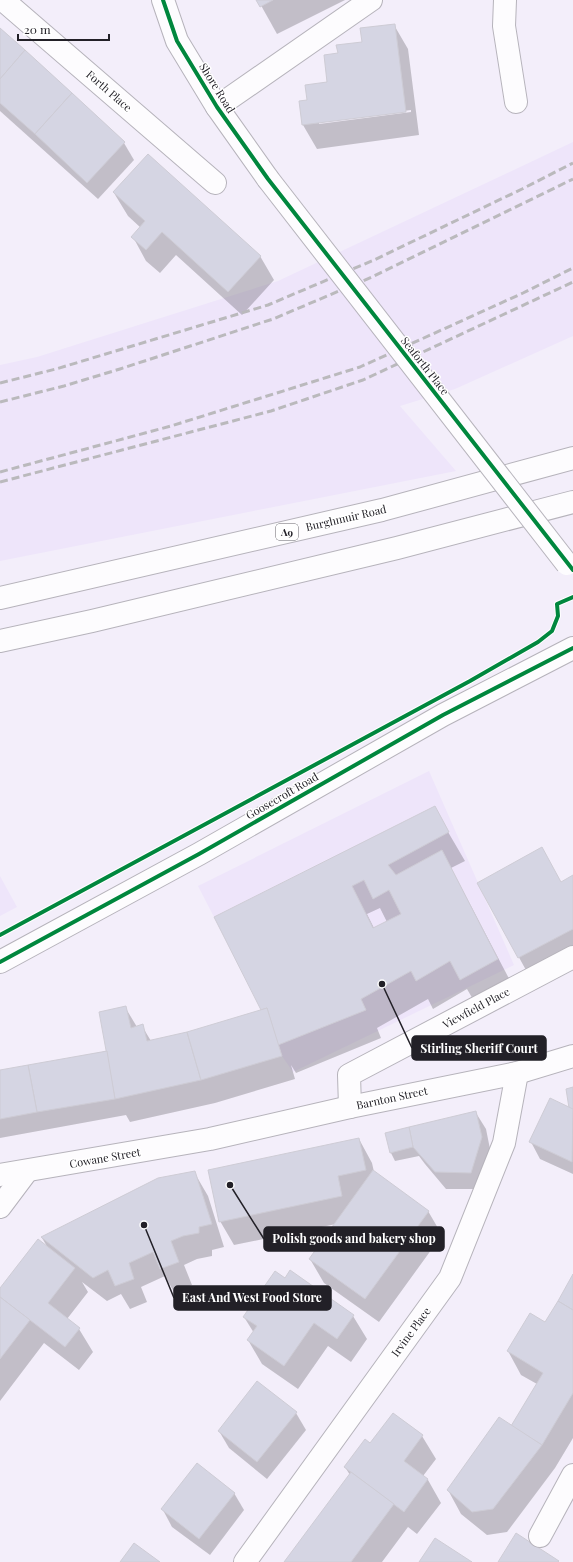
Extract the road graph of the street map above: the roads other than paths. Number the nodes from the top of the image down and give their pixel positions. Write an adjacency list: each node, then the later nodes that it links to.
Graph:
1 (3, 0): 8 (street, Forth Place)
2 (163, 0): 6 (street, Shore Road)
3 (371, 0): 6 (street)
4 (506, 0): 5 (street)
5 (516, 102)
6 (217, 107): 7 (street, Shore Road)
7 (268, 179): 11 (street, Seaforth Place, bridge)
8 (215, 183)
9 (573, 458): 12 (street, Burghmuir Road / A9)
10 (573, 502): 13 (street)
11 (570, 567)
12 (0, 598)
13 (0, 641)
14 (573, 648): 15 (street, Goosecroft Road)
15 (0, 962)
16 (572, 962): 19 (street, Viewfield Place)
17 (573, 1056): 18 (street, Barnton Street)
18 (517, 1073): 19 (street, Barnton Street); 26 (street, Irvine Place)
19 (350, 1107): 20 (street, Barnton Street)
20 (210, 1139): 21 (street, Cowane Street)
21 (27, 1171): 22 (street, Cowane Street); 23 (street)
22 (0, 1175)
23 (0, 1208)
24 (573, 1475): 25 (street)
25 (540, 1536)
26 (245, 1562)

